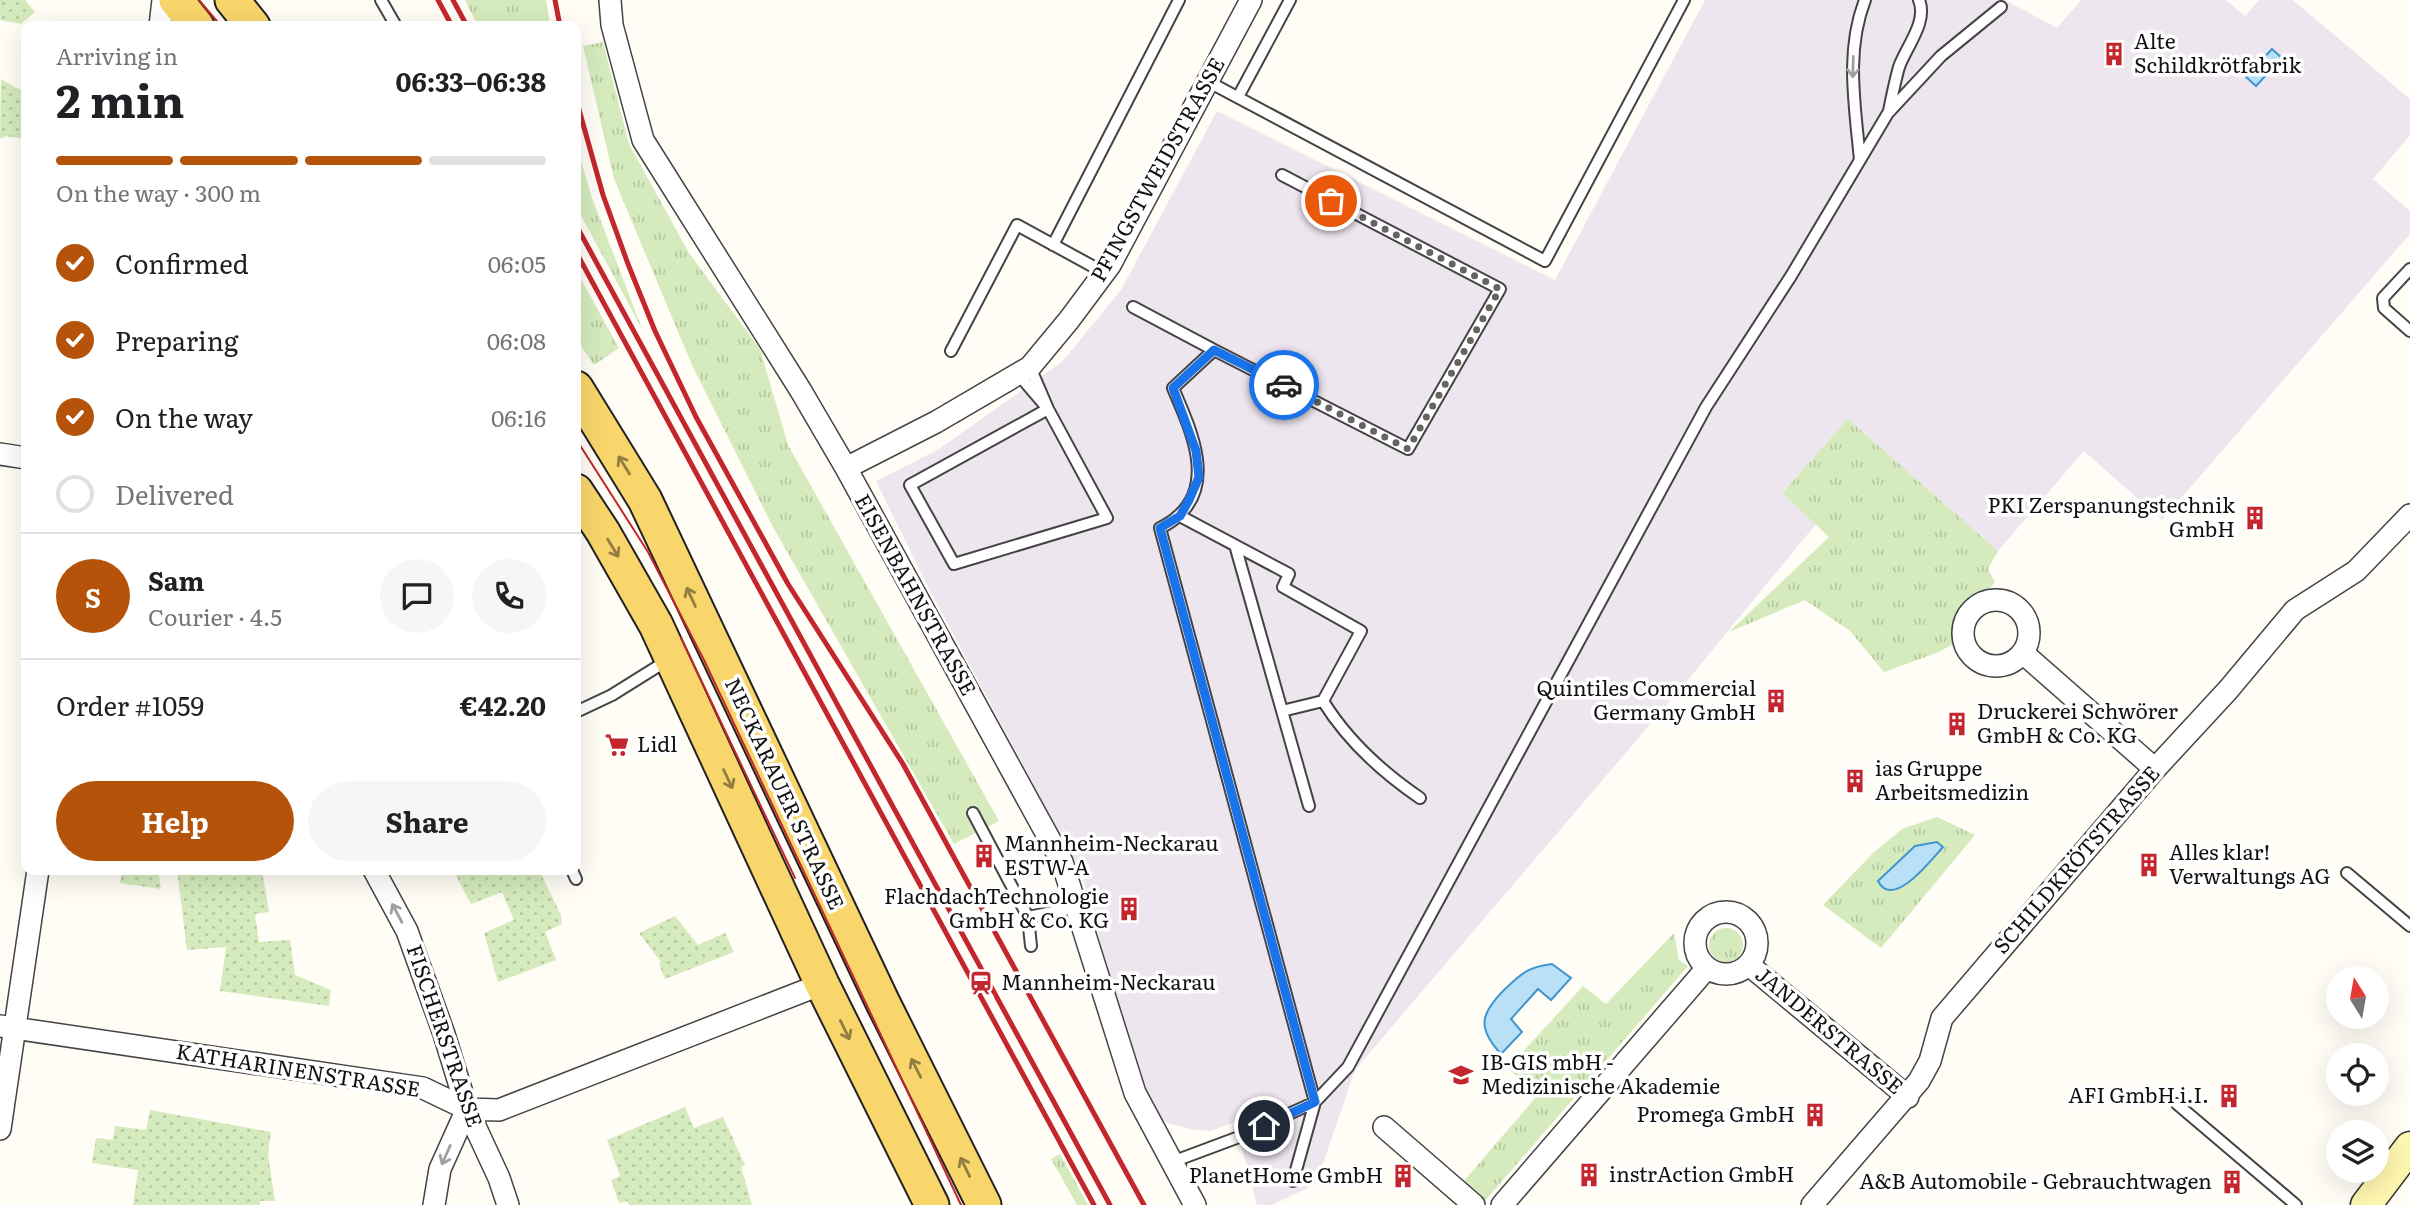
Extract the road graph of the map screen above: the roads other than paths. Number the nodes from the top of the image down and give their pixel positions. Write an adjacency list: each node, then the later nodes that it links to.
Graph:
1 (163, 0): 13 (street)
2 (176, 0): 14 (main road)
3 (232, 0): 15 (main road)
4 (380, 0): 16 (lane)
5 (610, 0): 34 (street, EISENBAHNSTRASSE)
6 (1179, 0): 22 (lane)
7 (1251, 0): 17 (street, PFINGSTWEIDSTRASSE)
8 (1290, 0): 18 (lane)
9 (1684, 0): 18 (lane)
10 (1865, 0): 20 (lane, one-way to 20)
11 (1919, 0): 19 (lane)
12 (2001, 6): 19 (lane)
13 (161, 21)
14 (193, 21)
15 (249, 21)
16 (393, 21)
17 (1207, 81): 18 (lane); 24 (street, PFINGSTWEIDSTRASSE)
18 (1238, 97)
19 (1888, 113): 20 (lane)
20 (1860, 160): 60 (lane)
21 (1282, 175): 27 (lane)
22 (1054, 245): 24 (lane); 28 (lane)
23 (2410, 269): 26 (lane)
24 (1105, 272): 29 (street, PFINGSTWEIDSTRASSE)
25 (1133, 307): 27 (lane)
26 (2410, 331)
27 (1214, 350): 37 (lane)
28 (951, 351)
29 (1024, 371): 31 (lane); 34 (street, PFINGSTWEIDSTRASSE)
30 (581, 396): 71 (main road, NECKARAUER STRASSE, one-way to 30)
31 (1048, 409): 31 (lane)
32 (0, 454): 33 (street)
33 (21, 456)
34 (846, 468): 51 (street, EISENBAHNSTRASSE)
35 (581, 499): 40 (main road, NECKARAUER STRASSE, one-way to 40)
36 (2410, 515): 44 (street, SCHILDKRÖTSTRASSE)
37 (1180, 516): 38 (lane); 60 (lane)
38 (1235, 545): 41 (lane); 43 (lane)
39 (2023, 653): 44 (street)
40 (671, 659): 42 (lane); 57 (main road, NECKARAUER STRASSE, one-way to 57)
41 (1323, 701): 43 (lane); 45 (lane)
42 (581, 710)
43 (1282, 711): 46 (lane)
44 (2155, 769): 59 (street, SCHILDKRÖTSTRASSE)
45 (1420, 798)
46 (1309, 806)
47 (972, 814): 52 (lane)
48 (2347, 873): 53 (lane)
49 (37, 875): 58 (street)
50 (377, 875): 62 (street, FISCHERSTRASSE, one-way to 50)
51 (1078, 907): 52 (lane); 66 (street, EISENBAHNSTRASSE)
52 (1028, 917): 54 (lane)
53 (2410, 926)
54 (1031, 946)
55 (1749, 965): 56 (street, JANDERSTRASSE); 56 (street, JANDERSTRASSE); 59 (street, JANDERSTRASSE)
56 (1707, 968): 74 (street)
57 (822, 984): 62 (street, KATHARINENSTRASSE); 70 (main road, NECKARAUER STRASSE, one-way to 70)
58 (7, 1027): 62 (street, KATHARINENSTRASSE); 64 (street)
59 (1908, 1097): 75 (street, SCHILDKRÖTSTRASSE)
60 (1315, 1102): 66 (lane); 67 (lane)
61 (2177, 1104): 76 (lane)
62 (467, 1109): 68 (street, one-way to 68); 69 (street, FISCHERSTRASSE)
63 (1384, 1127): 73 (street)
64 (0, 1129)
65 (2410, 1147): 77 (main road)
66 (1172, 1162): 72 (street, EISENBAHNSTRASSE)
67 (1293, 1181)
68 (434, 1205)
69 (508, 1205)
70 (932, 1205)
71 (984, 1205)
72 (1195, 1205)
73 (1474, 1205)
74 (1502, 1205)
75 (1812, 1205)
76 (2296, 1205)
77 (2367, 1205)

